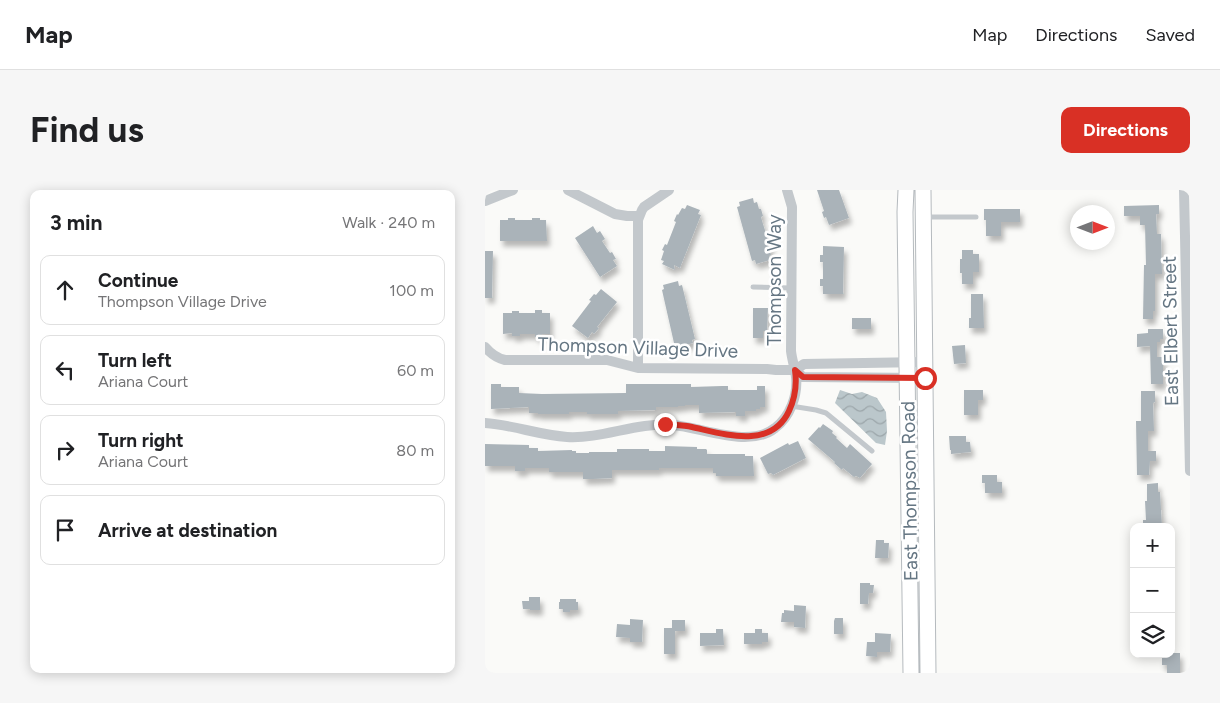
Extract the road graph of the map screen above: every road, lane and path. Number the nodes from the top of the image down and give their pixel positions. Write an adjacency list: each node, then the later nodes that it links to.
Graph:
1 (513, 190): 8 (street)
2 (568, 190): 9 (street)
3 (669, 190): 9 (street)
4 (787, 190): 13 (street, Thompson Way)
5 (906, 190): 17 (main road, East Thompson Road)
6 (923, 190): 10 (main road, East Thompson Road)
7 (1184, 190): 22 (street, East Elbert Street)
8 (485, 201)
9 (639, 216): 15 (street)
10 (922, 217): 11 (lane); 18 (main road, East Thompson Road)
11 (976, 217)
12 (753, 287): 13 (lane)
13 (792, 288): 16 (street, Thompson Way)
14 (485, 347): 15 (street, Thompson Village Drive)
15 (637, 368): 16 (street, Thompson Village Drive)
16 (795, 370): 17 (street, Thompson Village Drive); 19 (street, Thompson Way)
17 (907, 370): 18 (street, Thompson Village Drive); 18 (street, Thompson Village Drive); 23 (main road, East Thompson Road)
18 (924, 370): 24 (main road, East Thompson Road)
19 (791, 406): 20 (street); 21 (lane)
20 (485, 424)
21 (872, 451)
22 (1190, 471)
23 (911, 673)
24 (928, 673)

